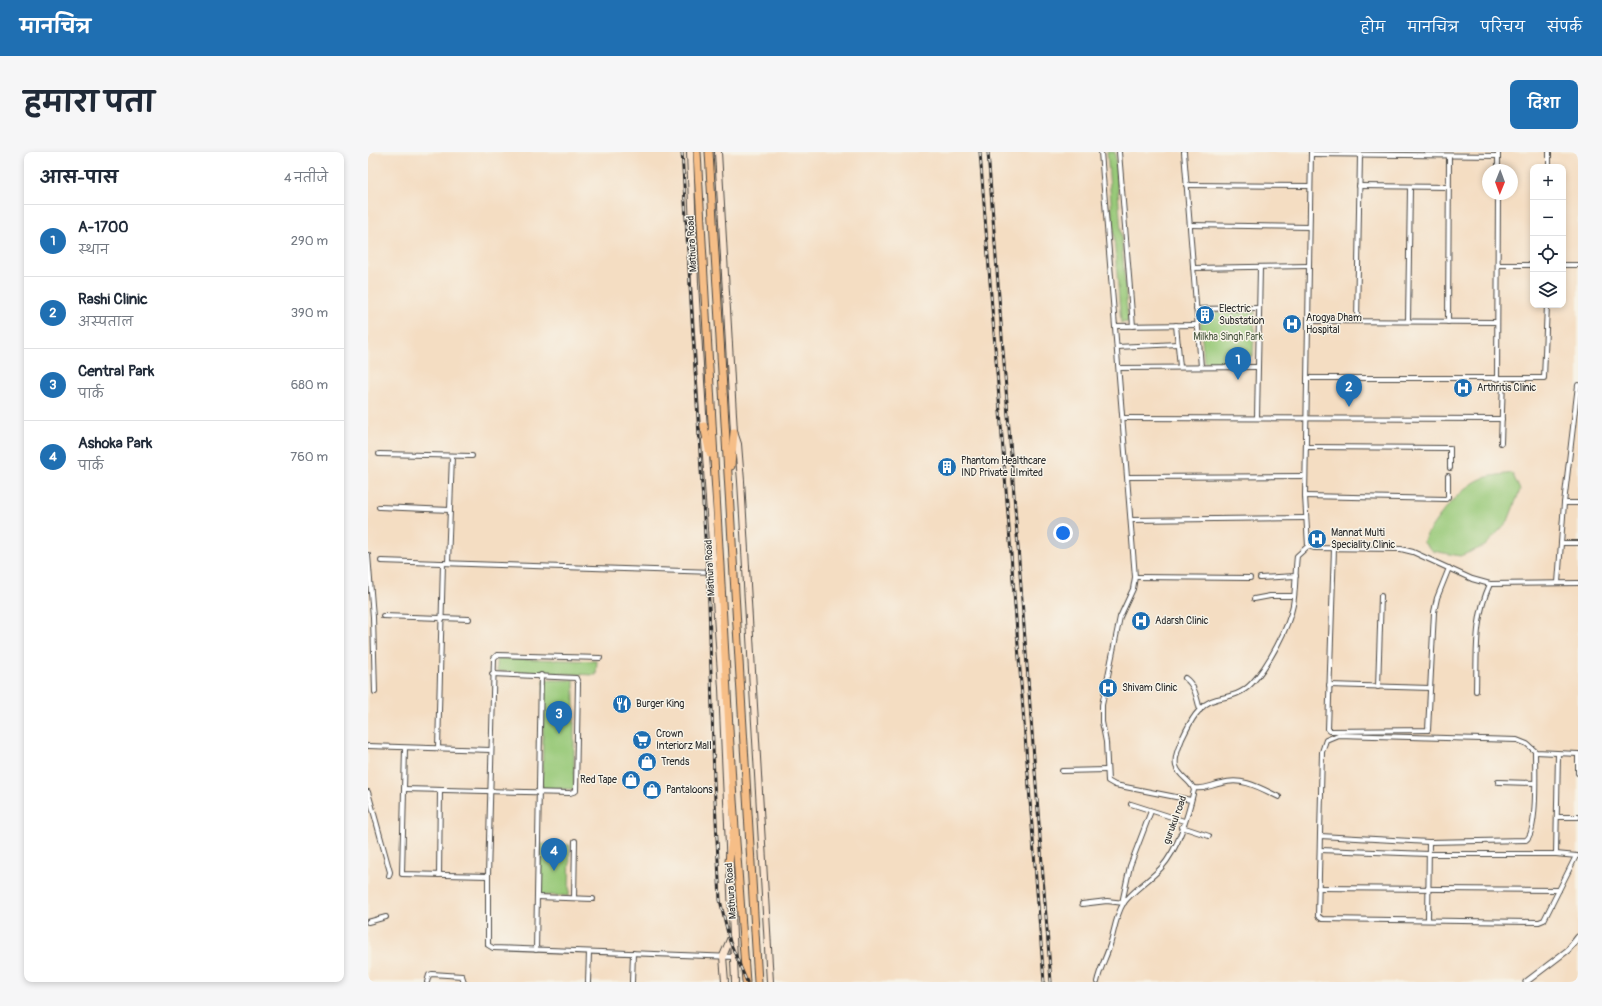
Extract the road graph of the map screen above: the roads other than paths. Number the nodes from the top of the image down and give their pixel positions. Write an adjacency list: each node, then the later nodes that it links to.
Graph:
1 (709, 152): 68 (highway)
2 (718, 152): 22 (main road)
3 (722, 152): 22 (main road)
4 (1101, 152): 40 (street)
5 (1119, 152): 41 (street)
6 (1184, 152): 14 (street)
7 (1549, 152): 13 (street)
8 (691, 153): 56 (main road); 64 (highway, Mathura Road)
9 (1311, 153): 11 (street); 15 (street)
10 (1498, 154): 12 (street)
11 (1360, 155): 12 (street); 16 (street)
12 (1449, 156): 18 (street)
13 (1549, 164)
14 (1186, 185): 15 (street); 20 (street)
15 (1310, 186): 21 (street)
16 (1359, 186): 17 (street); 34 (street)
17 (1410, 187): 18 (street); 35 (street)
18 (1449, 187): 36 (street)
19 (1498, 200): 23 (street)
20 (1190, 226): 21 (street); 29 (street)
21 (1309, 227): 27 (street)
22 (723, 238): 57 (main road)
23 (1498, 265): 24 (street); 37 (street)
24 (1530, 265)
25 (1566, 265): 26 (street)
26 (1578, 265)
27 (1309, 266): 28 (street); 33 (street)
28 (1260, 267): 29 (street); 30 (street)
29 (1193, 268): 32 (street)
30 (1259, 308): 32 (street); 46 (street)
31 (1547, 308): 50 (street)
32 (1196, 309): 39 (street)
33 (1308, 321): 34 (street); 48 (street)
34 (1357, 321): 35 (street)
35 (1408, 321): 36 (street)
36 (1448, 322): 37 (street)
37 (1498, 322): 49 (street)
38 (1176, 325): 39 (street); 41 (street); 42 (street)
39 (1197, 325): 45 (street)
40 (1116, 326): 41 (street); 43 (street)
41 (1133, 326)
42 (1178, 344): 43 (street); 44 (street)
43 (1117, 347): 47 (street)
44 (1180, 367): 45 (street); 47 (street)
45 (1201, 367): 46 (street)
46 (1258, 367): 53 (street)
47 (1119, 368): 52 (street)
48 (1307, 378): 49 (street); 55 (street)
49 (1497, 378): 50 (street)
50 (1503, 379): 54 (street)
51 (1578, 385): 70 (street)
52 (1123, 418): 53 (street); 67 (street)
53 (1257, 418): 55 (street)
54 (1502, 419): 55 (street); 58 (street)
55 (1306, 420): 59 (street)
56 (704, 426): 64 (highway); 84 (main road)
57 (734, 432): 68 (highway); 173 (main road)
58 (1501, 444)
59 (1306, 447): 63 (street); 65 (street)
60 (379, 454): 61 (street)
61 (452, 456): 62 (street); 73 (street)
62 (472, 456)
63 (1450, 468)
64 (714, 471): 132 (highway, Mathura Road)
65 (1305, 476): 67 (street); 69 (street)
66 (1448, 476): 69 (street)
67 (1128, 477): 75 (street)
68 (729, 484): 172 (highway)
69 (1305, 496): 74 (street)
70 (1564, 503): 71 (street); 76 (street)
71 (1578, 503)
72 (379, 507): 73 (street)
73 (450, 510): 82 (street)
74 (1305, 518): 75 (street); 78 (street)
75 (1131, 520): 86 (street)
76 (1561, 543): 77 (street); 89 (street)
77 (1578, 543)
78 (1308, 546): 79 (street); 85 (street, gurukul road)
79 (1334, 548): 83 (street); 102 (street)
80 (368, 555): 106 (street)
81 (381, 561): 82 (street)
82 (446, 563): 84 (street); 96 (street)
83 (1449, 568): 91 (street); 104 (street)
84 (714, 572): 143 (main road)
85 (1296, 576): 88 (street); 92 (street, gurukul road)
86 (1135, 577): 87 (street); 115 (street)
87 (1250, 578)
88 (1260, 578)
89 (1558, 583): 90 (street); 91 (street)
90 (1578, 583)
91 (1490, 584): 105 (street)
92 (1294, 596): 94 (street); 107 (street, gurukul road)
93 (1381, 596): 103 (street)
94 (1254, 599)
95 (383, 616): 96 (street)
96 (442, 618): 97 (street); 110 (street)
97 (469, 619)
98 (600, 658): 99 (street)
99 (492, 674): 100 (street); 111 (street)
100 (541, 675): 125 (street); 125 (street)
101 (1185, 678): 107 (street)
102 (1330, 685): 103 (street); 104 (street)
103 (1378, 687): 104 (street)
104 (1430, 688)
105 (1476, 691)
106 (375, 692)
107 (1200, 710): 120 (street, gurukul road)
108 (368, 746): 109 (street)
109 (405, 748): 110 (street); 121 (street)
110 (438, 748): 111 (street)
111 (490, 750): 123 (street)
112 (1535, 752): 113 (street); 119 (street); 136 (street)
113 (1558, 754): 114 (street); 130 (street)
114 (1578, 754): 117 (street)
115 (1107, 770): 116 (street); 127 (street)
116 (1062, 771)
117 (1578, 773)
118 (1498, 782): 119 (street)
119 (1535, 783): 138 (street)
120 (1194, 788): 126 (street); 127 (street, gurukul road)
121 (404, 789): 122 (street); 144 (street)
122 (440, 790): 123 (street); 144 (street)
123 (489, 791): 125 (street); 146 (street)
124 (368, 792): 145 (street)
125 (539, 792): 150 (street)
126 (1279, 797)
127 (1191, 800): 133 (street, gurukul road)
128 (1131, 804): 129 (street)
129 (1151, 811): 133 (street); 153 (street)
130 (1557, 817): 131 (street); 141 (street)
131 (1578, 817)
132 (735, 820): 143 (highway); 171 (highway, Mathura Road)
133 (1184, 821): 134 (street, gurukul road)
134 (1182, 827): 135 (street); 153 (street, gurukul road)
135 (1209, 836)
136 (1320, 836): 138 (street); 139 (street)
137 (575, 841): 151 (street)
138 (1429, 842): 140 (street)
139 (1320, 850): 140 (street); 147 (street)
140 (1429, 854): 141 (street); 148 (street)
141 (1556, 854): 142 (street)
142 (1577, 857): 149 (street)
143 (729, 861): 158 (main road)
144 (439, 875): 146 (street)
145 (389, 876)
146 (488, 876): 160 (street)
147 (1318, 888): 148 (street); 156 (street)
148 (1428, 888): 149 (street); 156 (street)
149 (1559, 890): 156 (street)
150 (537, 897): 151 (street); 160 (street)
151 (574, 898): 152 (street)
152 (593, 899)
153 (1123, 903): 154 (street); 174 (street, gurukul road)
154 (1082, 904)
155 (386, 917): 157 (street)
156 (1428, 920)
157 (368, 922)
158 (733, 933): 163 (main road, Mathura Road); 164 (main road)
159 (1578, 937): 175 (street)
160 (536, 950): 161 (street)
161 (589, 952): 162 (street); 167 (street)
162 (632, 953): 163 (street); 168 (street)
163 (723, 956): 164 (street); 169 (main road, Mathura Road)
164 (734, 957): 170 (main road)
165 (427, 982): 166 (street)
166 (464, 982)
167 (588, 982)
168 (632, 982)
169 (725, 982)
170 (735, 982)
171 (746, 982)
172 (758, 982)
173 (770, 982)
174 (1098, 982)
175 (1526, 982)

